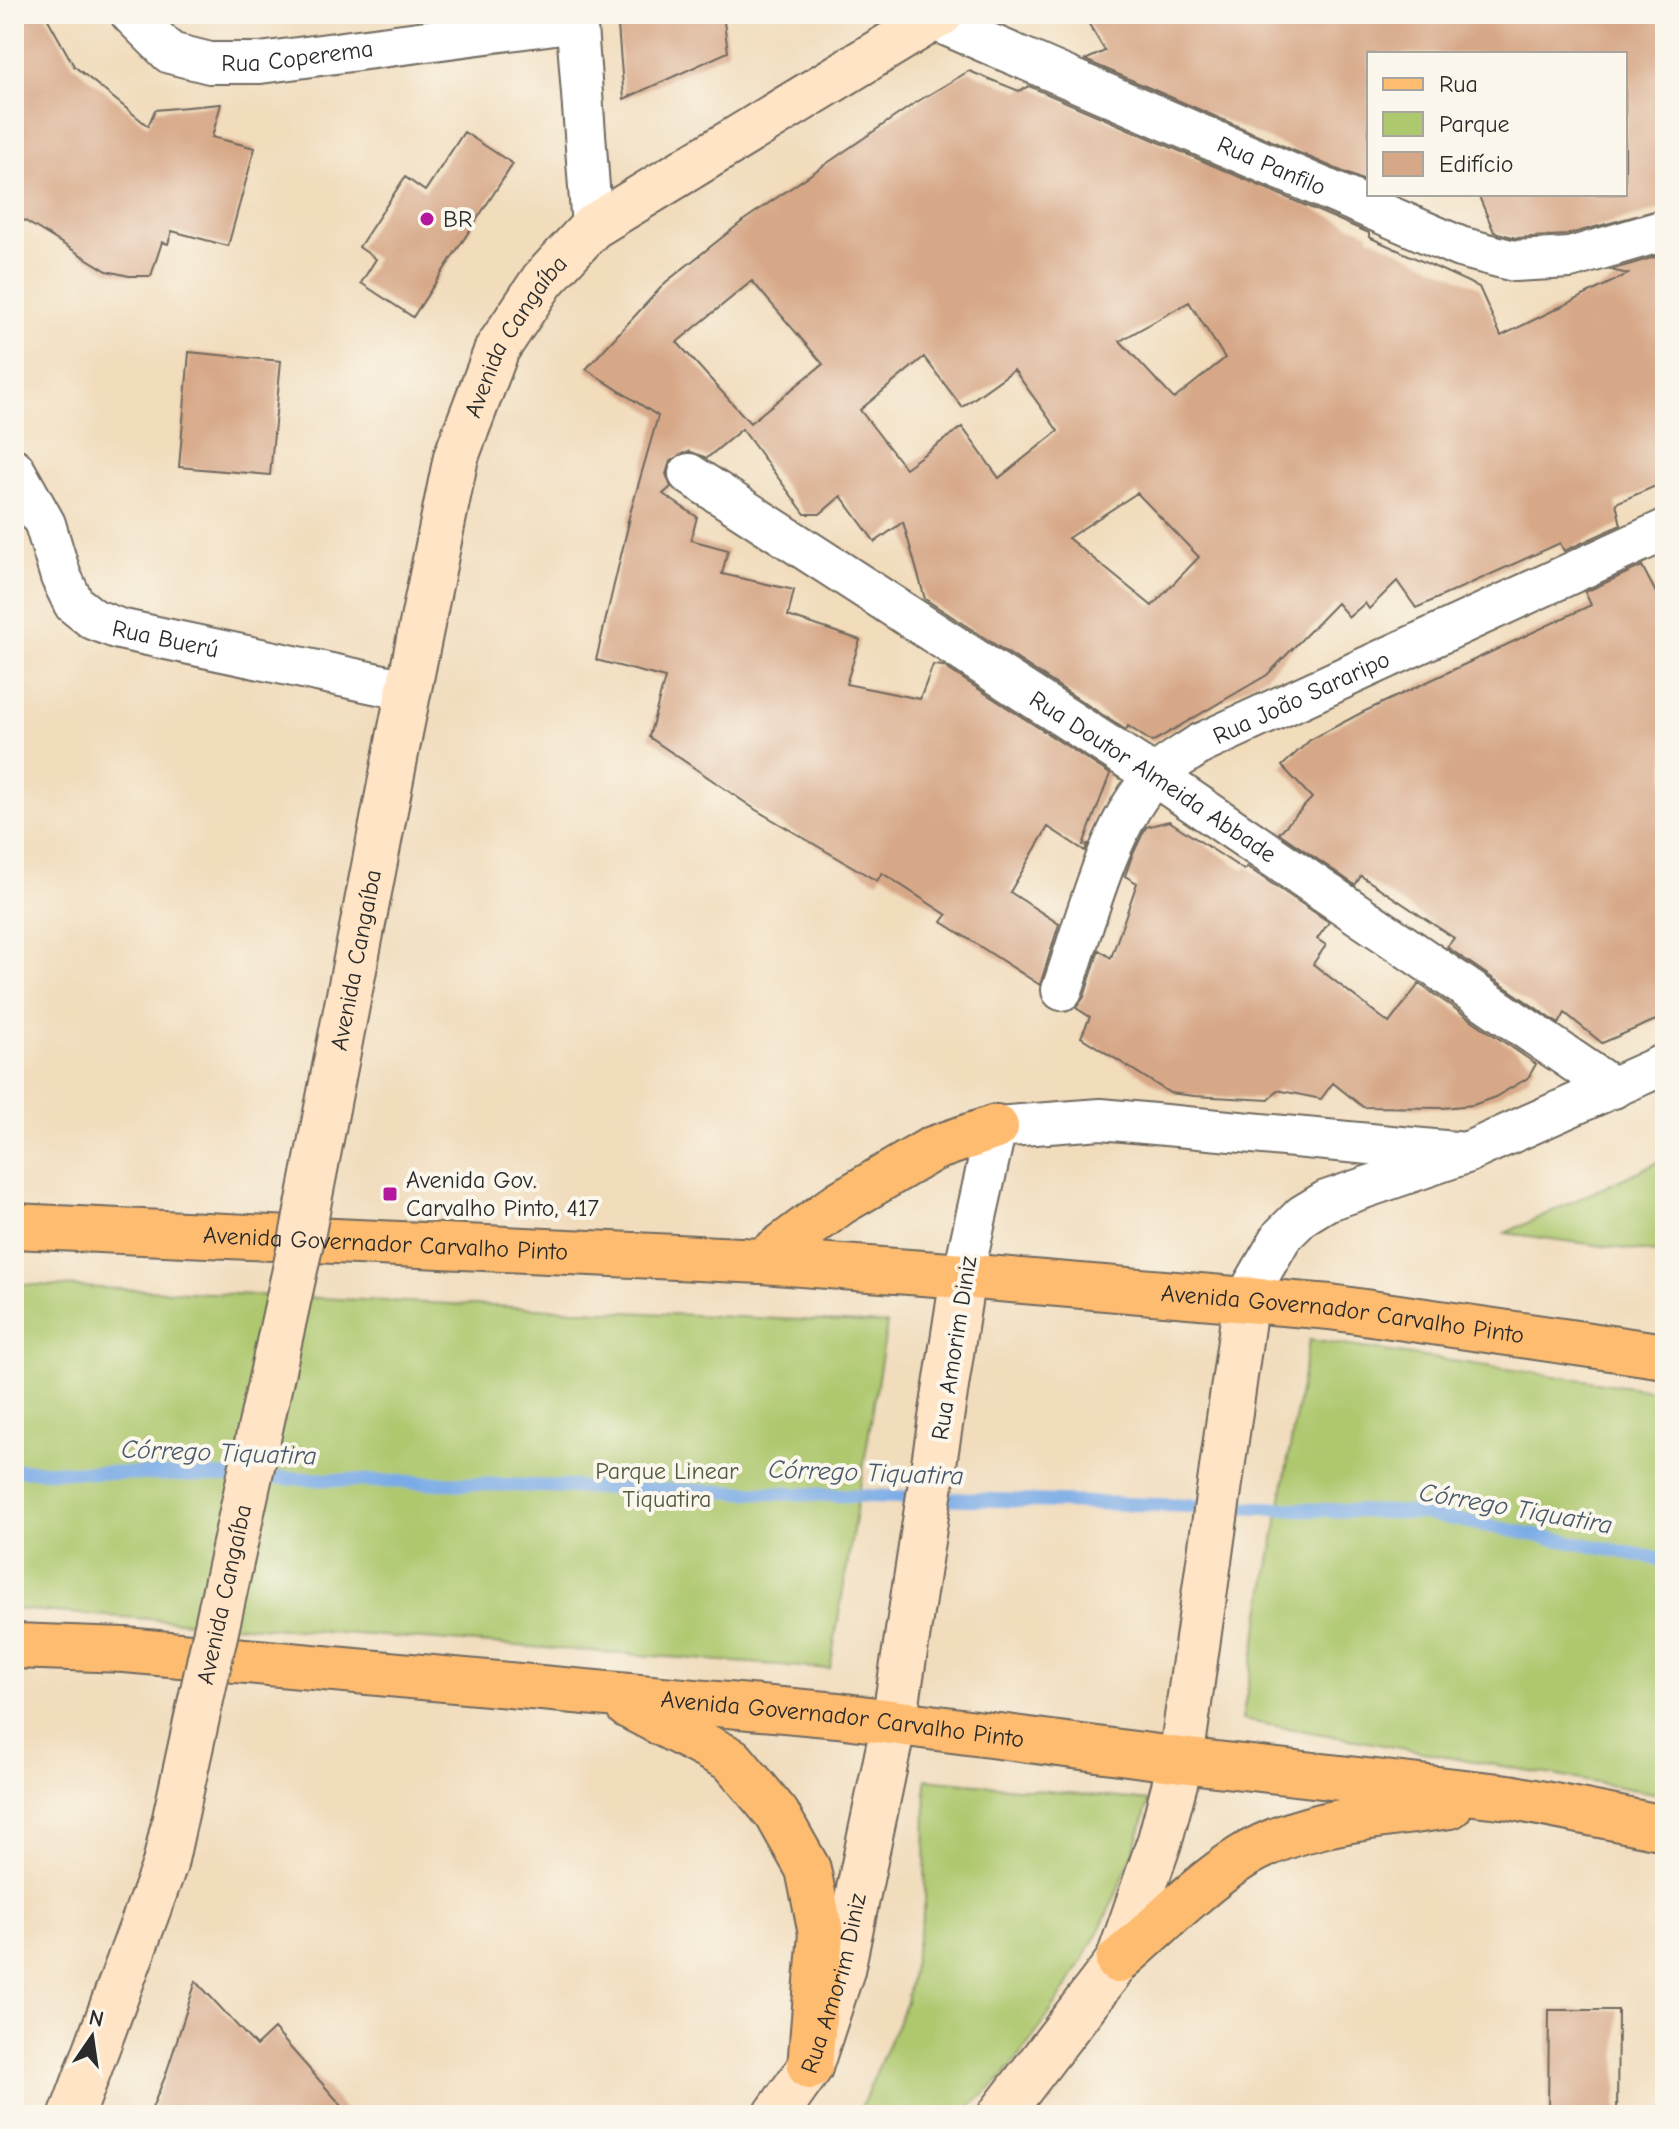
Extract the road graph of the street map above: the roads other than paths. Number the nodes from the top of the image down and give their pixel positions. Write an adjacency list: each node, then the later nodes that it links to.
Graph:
1 (131, 14): 3 (street, Rua Coperema)
2 (936, 16): 4 (main road, Avenida Cangaíba); 5 (street, Rua Panfilo)
3 (576, 18): 4 (street)
4 (592, 227): 9 (main road, Avenida Cangaíba)
5 (1665, 230)
6 (14, 469): 9 (street, Rua Buerú)
7 (689, 474): 10 (street, Rua Doutor Almeida Abbade)
8 (1665, 530): 10 (street, Rua João Sararipo)
9 (407, 690): 29 (main road, Avenida Cangaíba, bridge)
10 (1155, 776): 11 (street, Rua João Sararipo); 13 (street, Rua Doutor Almeida Abbade)
11 (1062, 990)
12 (1665, 1064): 13 (street)
13 (1613, 1088): 15 (street)
14 (996, 1127): 15 (street); 17 (main road); 18 (street, Rua Amorim Diniz)
15 (1466, 1153): 19 (street)
16 (14, 1226): 17 (main road, Avenida Governador Carvalho Pinto)
17 (762, 1261): 18 (main road, Avenida Governador Carvalho Pinto)
18 (963, 1276): 19 (main road, Avenida Governador Carvalho Pinto); 23 (main road, Rua Amorim Diniz)
19 (1246, 1298): 20 (main road, Avenida Governador Carvalho Pinto); 24 (main road)
20 (1665, 1356)
21 (14, 1646): 22 (main road, Avenida Governador Carvalho Pinto)
22 (608, 1696): 23 (main road, Avenida Governador Carvalho Pinto); 28 (main road)
23 (894, 1722): 24 (main road, Avenida Governador Carvalho Pinto); 28 (main road, Rua Amorim Diniz)
24 (1184, 1740): 25 (main road, Avenida Governador Carvalho Pinto); 27 (main road)
25 (1509, 1797): 26 (main road, Avenida Governador Carvalho Pinto); 27 (main road)
26 (1665, 1828)
27 (1118, 1961): 31 (main road)
28 (810, 2067): 30 (main road, Rua Amorim Diniz)
29 (72, 2115)
30 (776, 2115)
31 (1000, 2115)

